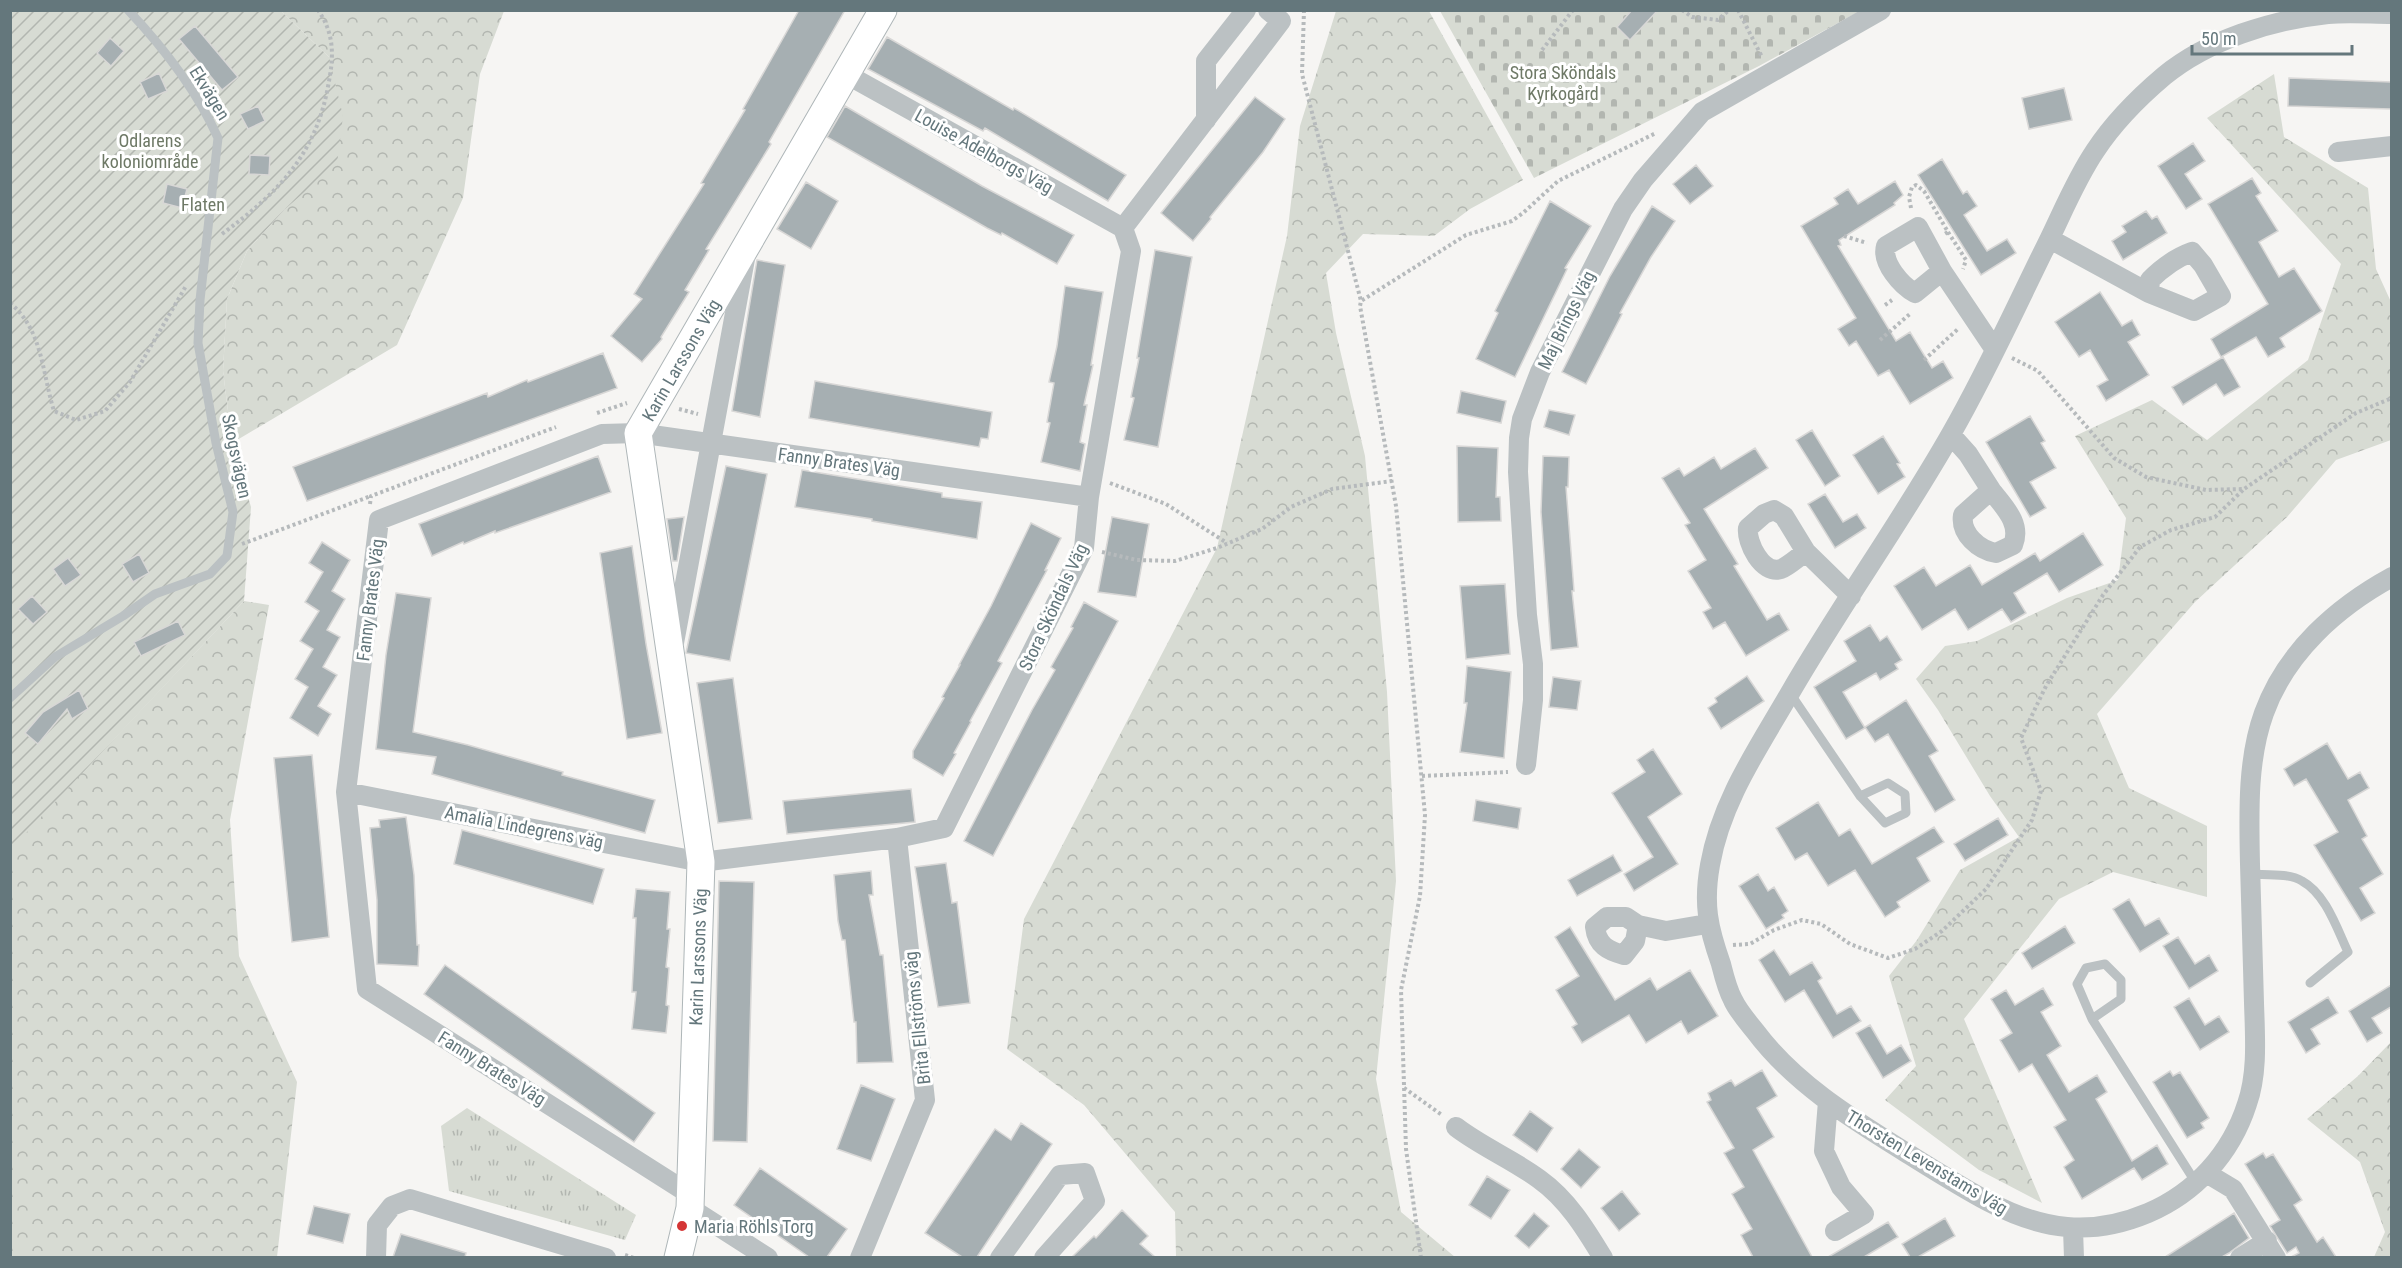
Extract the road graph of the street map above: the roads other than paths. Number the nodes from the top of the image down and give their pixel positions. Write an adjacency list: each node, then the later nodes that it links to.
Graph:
1 (128, 10): 15 (lane, Ekvägen)
2 (882, 10): 8 (street, Karin Larssons Väg)
3 (1246, 10): 9 (street)
4 (1268, 10): 9 (street)
5 (1881, 10): 30 (street, Maj Brings Väg)
6 (2328, 12): 7 (street, Thorsten Levenstams Väg); 13 (street, Thorsten Levenstams Väg)
7 (2391, 14)
8 (846, 74): 12 (street, Louise Adelborgs Väg); 14 (street, Karin Larssons Väg)
9 (1206, 120): 12 (street)
10 (2391, 146): 11 (street)
11 (2338, 152)
12 (1123, 228): 22 (street, Stora Sköndals Väg)
13 (2050, 239): 17 (street); 18 (street, Thorsten Levenstams Väg)
14 (747, 245): 19 (street, Karin Larssons Väg); 21 (street, Karin Larssons Väg)
15 (206, 246): 29 (lane, Skogsvägen)
16 (1942, 272): 16 (street); 18 (street)
17 (2149, 293)
18 (1995, 350): 20 (street, Thorsten Levenstams Väg)
19 (638, 433): 21 (street, Fanny Brates Väg); 27 (street, Karin Larssons Väg); 31 (street, Fanny Brates Väg)
20 (1951, 435): 23 (street); 26 (street, Thorsten Levenstams Väg)
21 (712, 444): 22 (street, Fanny Brates Väg); 27 (street, Karin Larssons Väg)
22 (1091, 488): 33 (street, Stora Sköndals Väg)
23 (1991, 490)
24 (1806, 552): 26 (street)
25 (2391, 577): 35 (street, Thorsten Levenstams Väg)
26 (1851, 596): 28 (street, Thorsten Levenstams Väg)
27 (671, 658): 34 (street, Karin Larssons Väg)
28 (1790, 693): 32 (lane); 36 (street, Thorsten Levenstams Väg)
29 (10, 699)
30 (1526, 765)
31 (346, 792): 34 (street, Amalia Lindegrens väg); 43 (street, Fanny Brates Väg)
32 (1860, 796): 32 (lane)
33 (897, 838): 34 (street, Stora Sköndals Väg); 51 (street, Brita Ellströms väg)
34 (701, 862): 43 (street, Karin Larssons Väg)
35 (2250, 874): 38 (lane); 42 (street, Thorsten Levenstams Väg)
36 (1707, 924): 37 (street); 40 (street, Thorsten Levenstams Väg)
37 (1638, 925)
38 (2310, 983)
39 (2092, 1019): 39 (lane); 42 (lane)
40 (1828, 1101): 44 (street, Thorsten Levenstams Väg); 45 (street, Thorsten Levenstams Väg)
41 (1456, 1127): 54 (street)
42 (2202, 1178): 44 (street, Thorsten Levenstams Väg); 46 (street)
43 (690, 1201): 49 (street, Karin Larssons Väg); 50 (street)
44 (2073, 1228): 55 (street)
45 (1835, 1232)
46 (2272, 1249): 56 (street)
47 (376, 1257): 48 (street)
48 (606, 1257)
49 (678, 1257)
50 (768, 1257)
51 (860, 1257)
52 (1000, 1257): 53 (street)
53 (1044, 1257)
54 (1603, 1257)
55 (2074, 1257)
56 (2240, 1257)

